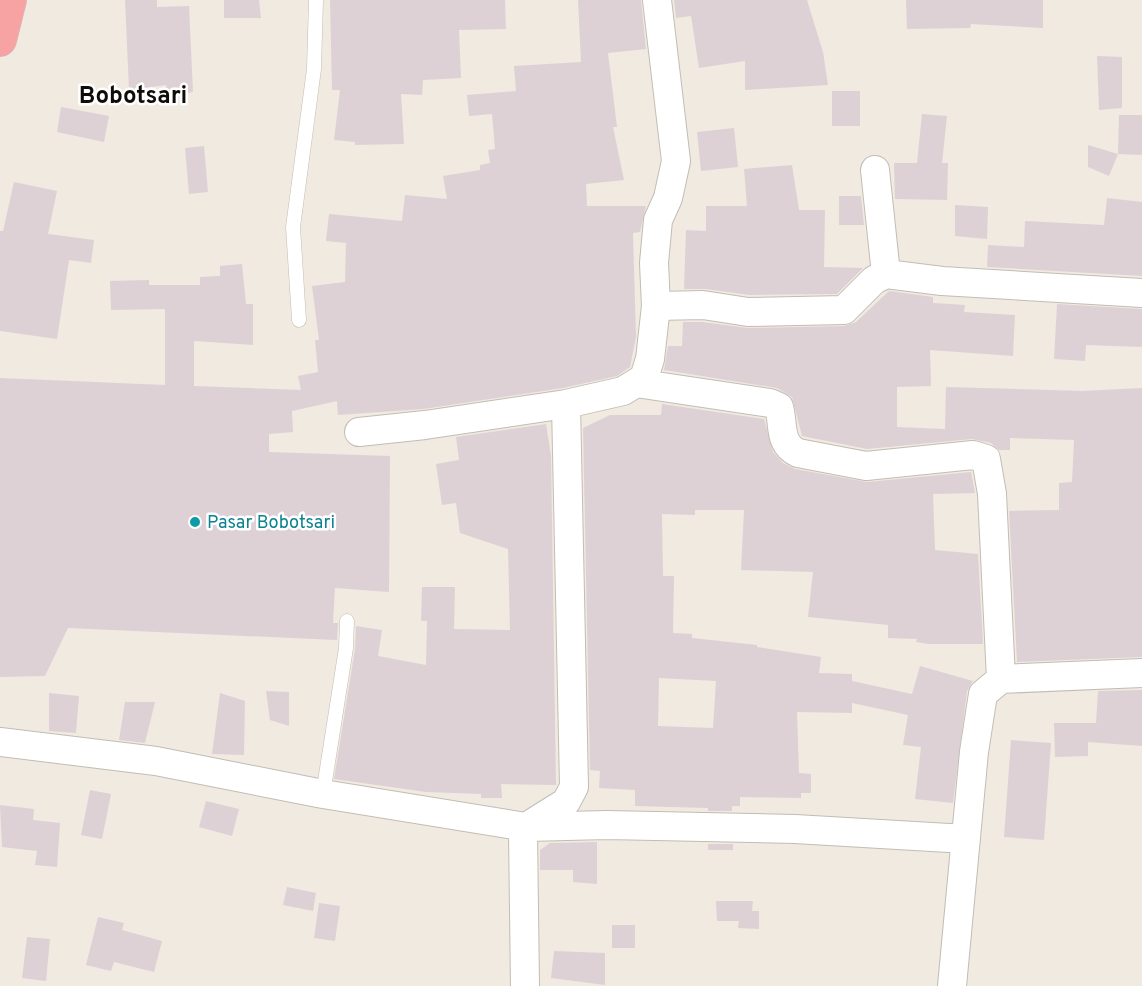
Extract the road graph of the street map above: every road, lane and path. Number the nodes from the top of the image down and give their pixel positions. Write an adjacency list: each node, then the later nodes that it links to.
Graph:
1 (10, 0): 4 (main road)
2 (316, 0): 9 (lane)
3 (657, 0): 8 (street)
4 (0, 40)
5 (875, 170): 6 (street)
6 (886, 274): 7 (street); 8 (street)
7 (1142, 293)
8 (656, 306): 10 (street)
9 (299, 320)
10 (636, 383): 11 (street); 15 (street)
11 (566, 404): 12 (street); 18 (street)
12 (359, 432)
13 (347, 621): 17 (lane)
14 (1142, 673): 15 (street)
15 (1001, 679): 19 (street)
16 (0, 742): 17 (street)
17 (323, 794): 18 (street)
18 (526, 827): 19 (street); 21 (street)
19 (966, 839): 20 (street)
20 (959, 985)
21 (525, 986)

